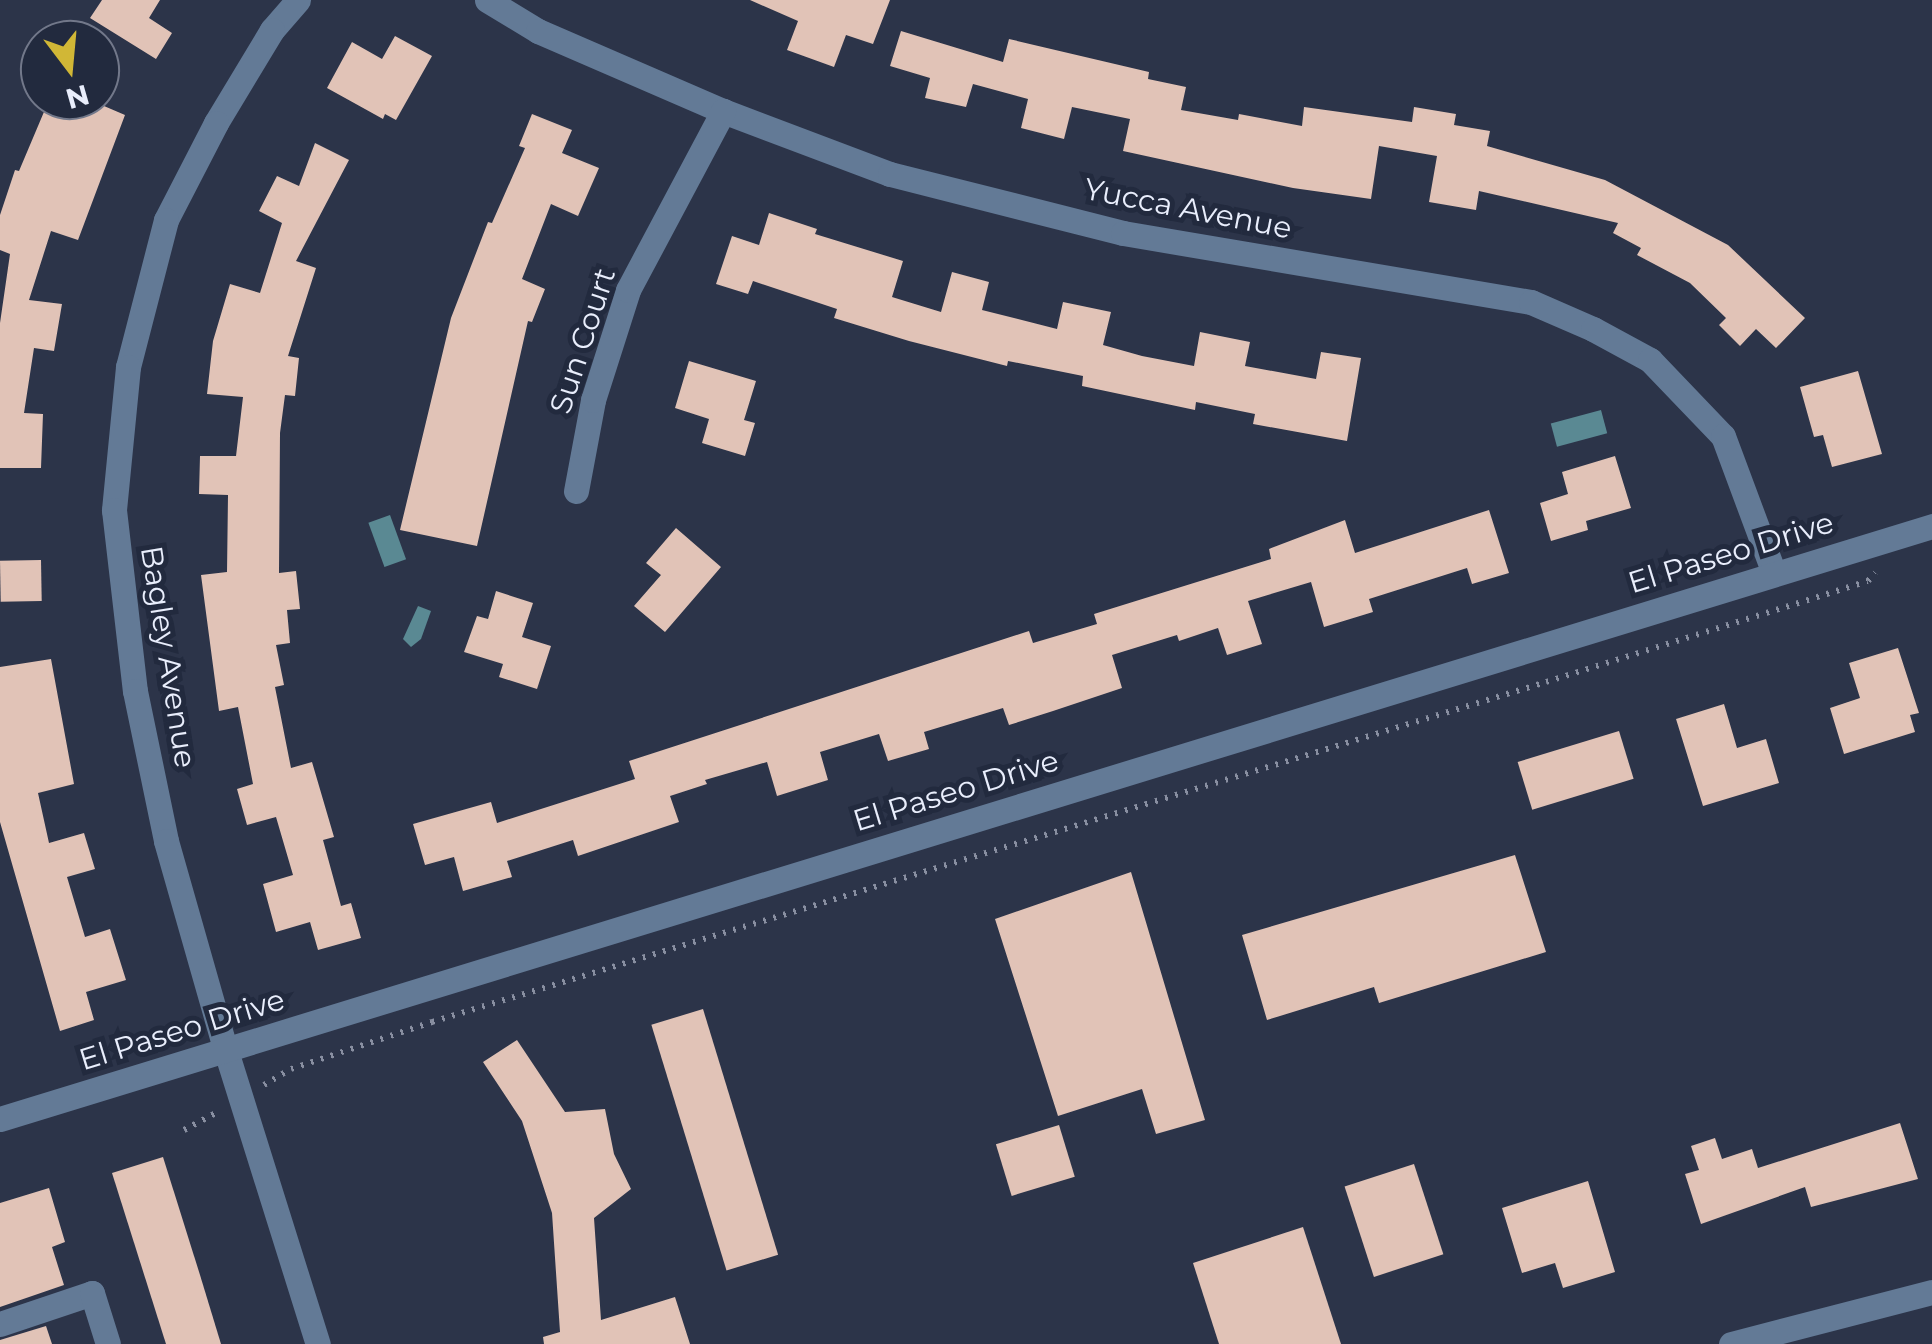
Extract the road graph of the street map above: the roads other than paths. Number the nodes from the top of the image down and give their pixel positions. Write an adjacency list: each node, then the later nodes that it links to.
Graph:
1 (298, 0): 7 (street, Bagley Avenue)
2 (487, 0): 3 (street, Yucca Avenue)
3 (723, 111): 4 (street, Sun Court); 6 (street, Yucca Avenue)
4 (576, 490)
5 (1932, 526): 6 (street, El Paseo Drive)
6 (1774, 573): 7 (street, El Paseo Drive)
7 (226, 1051): 8 (street, El Paseo Drive); 12 (street, Bagley Avenue)
8 (0, 1119)
9 (1932, 1292): 13 (street)
10 (0, 1324): 11 (street)
11 (108, 1344)
12 (318, 1344)
13 (1731, 1344)

